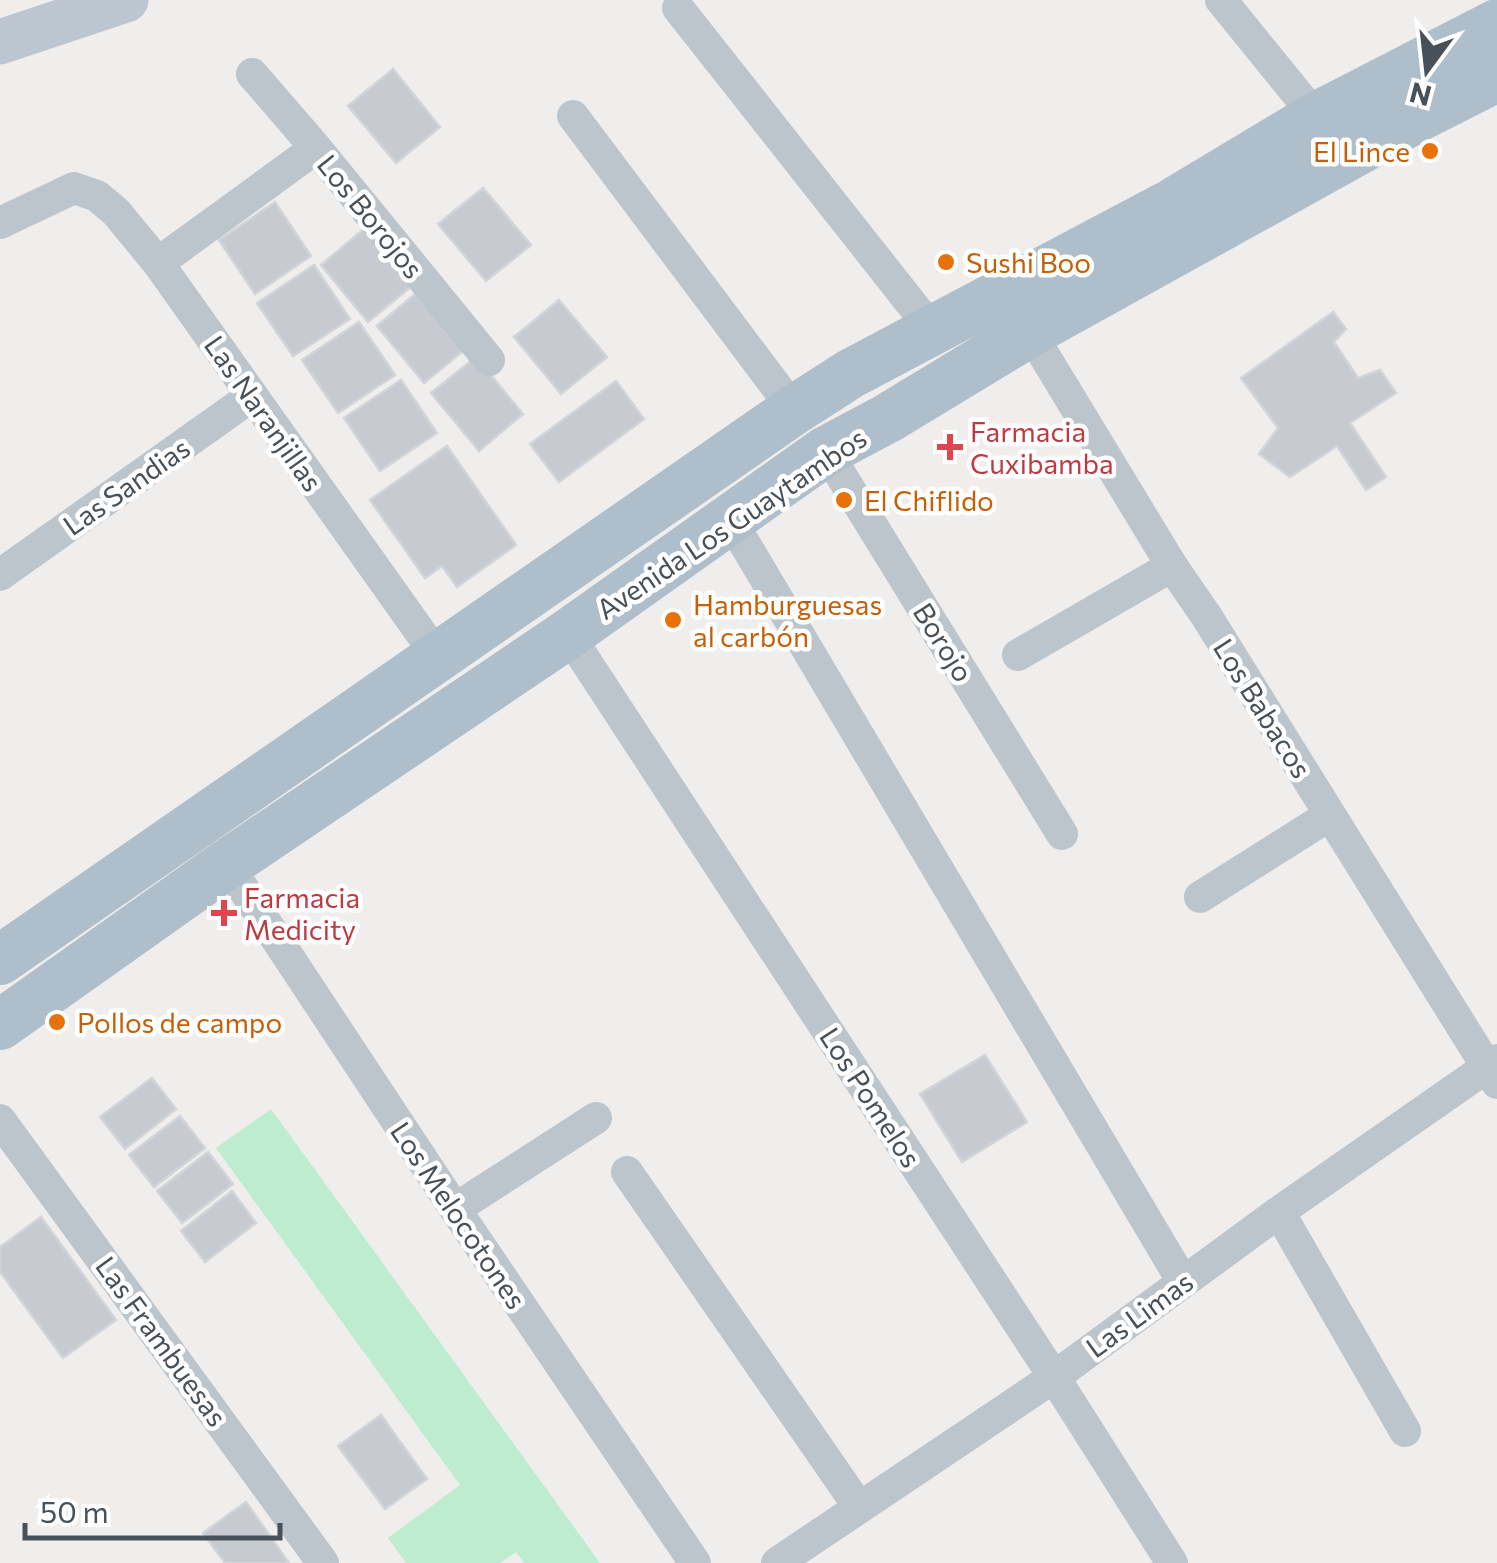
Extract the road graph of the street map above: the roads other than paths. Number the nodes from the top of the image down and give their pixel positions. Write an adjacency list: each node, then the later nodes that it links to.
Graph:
1 (126, 0): 5 (main road)
2 (1221, 0): 9 (street)
3 (678, 8): 13 (street)
4 (1497, 24): 9 (main road, Avenida Los Guaytambos)
5 (0, 42)
6 (252, 74): 10 (street, Los Borojos)
7 (1497, 77): 14 (main road, Avenida Los Guaytambos)
8 (574, 116): 17 (street)
9 (1316, 117): 13 (main road, Avenida Los Guaytambos)
10 (316, 148): 12 (street); 15 (street, Los Borojos)
11 (0, 223): 12 (street, Las Naranjillas)
12 (158, 263): 16 (street, Las Naranjillas)
13 (933, 331): 17 (main road, Avenida Los Guaytambos)
14 (1030, 332): 18 (main road, Avenida Los Guaytambos); 20 (street, Los Babacos)
15 (489, 360)
16 (252, 396): 21 (street, Las Sandias); 24 (street, Las Naranjillas)
17 (794, 410): 24 (main road, Avenida Los Guaytambos)
18 (826, 451): 19 (main road, Avenida Los Guaytambos); 26 (street, Borojo)
19 (730, 519): 22 (main road, Avenida Los Guaytambos); 37 (street)
20 (1172, 566): 23 (street); 25 (street, Los Babacos)
21 (0, 575)
22 (568, 634): 27 (main road, Avenida Los Guaytambos); 38 (street, Los Pomelos)
23 (1018, 655)
24 (438, 657): 29 (main road, Avenida Los Guaytambos)
25 (1330, 814): 28 (street); 31 (street, Los Babacos)
26 (1062, 834)
27 (227, 864): 30 (main road, Avenida Los Guaytambos); 35 (street, Los Melocotones)
28 (1200, 897)
29 (0, 960)
30 (0, 1025)
31 (1494, 1070): 36 (street, Las Limas)
32 (596, 1118): 35 (street)
33 (0, 1120): 41 (street, Las Frambuesas)
34 (628, 1172): 40 (street)
35 (454, 1209): 42 (street, Los Melocotones)
36 (1279, 1212): 37 (street, Las Limas); 39 (street)
37 (1183, 1282): 38 (street, Las Limas)
38 (1054, 1376): 40 (street, Las Limas); 44 (street, Los Pomelos)
39 (1405, 1431)
40 (860, 1507): 43 (street, Las Limas)
41 (322, 1563)
42 (695, 1563)
43 (777, 1563)
44 (1172, 1563)

